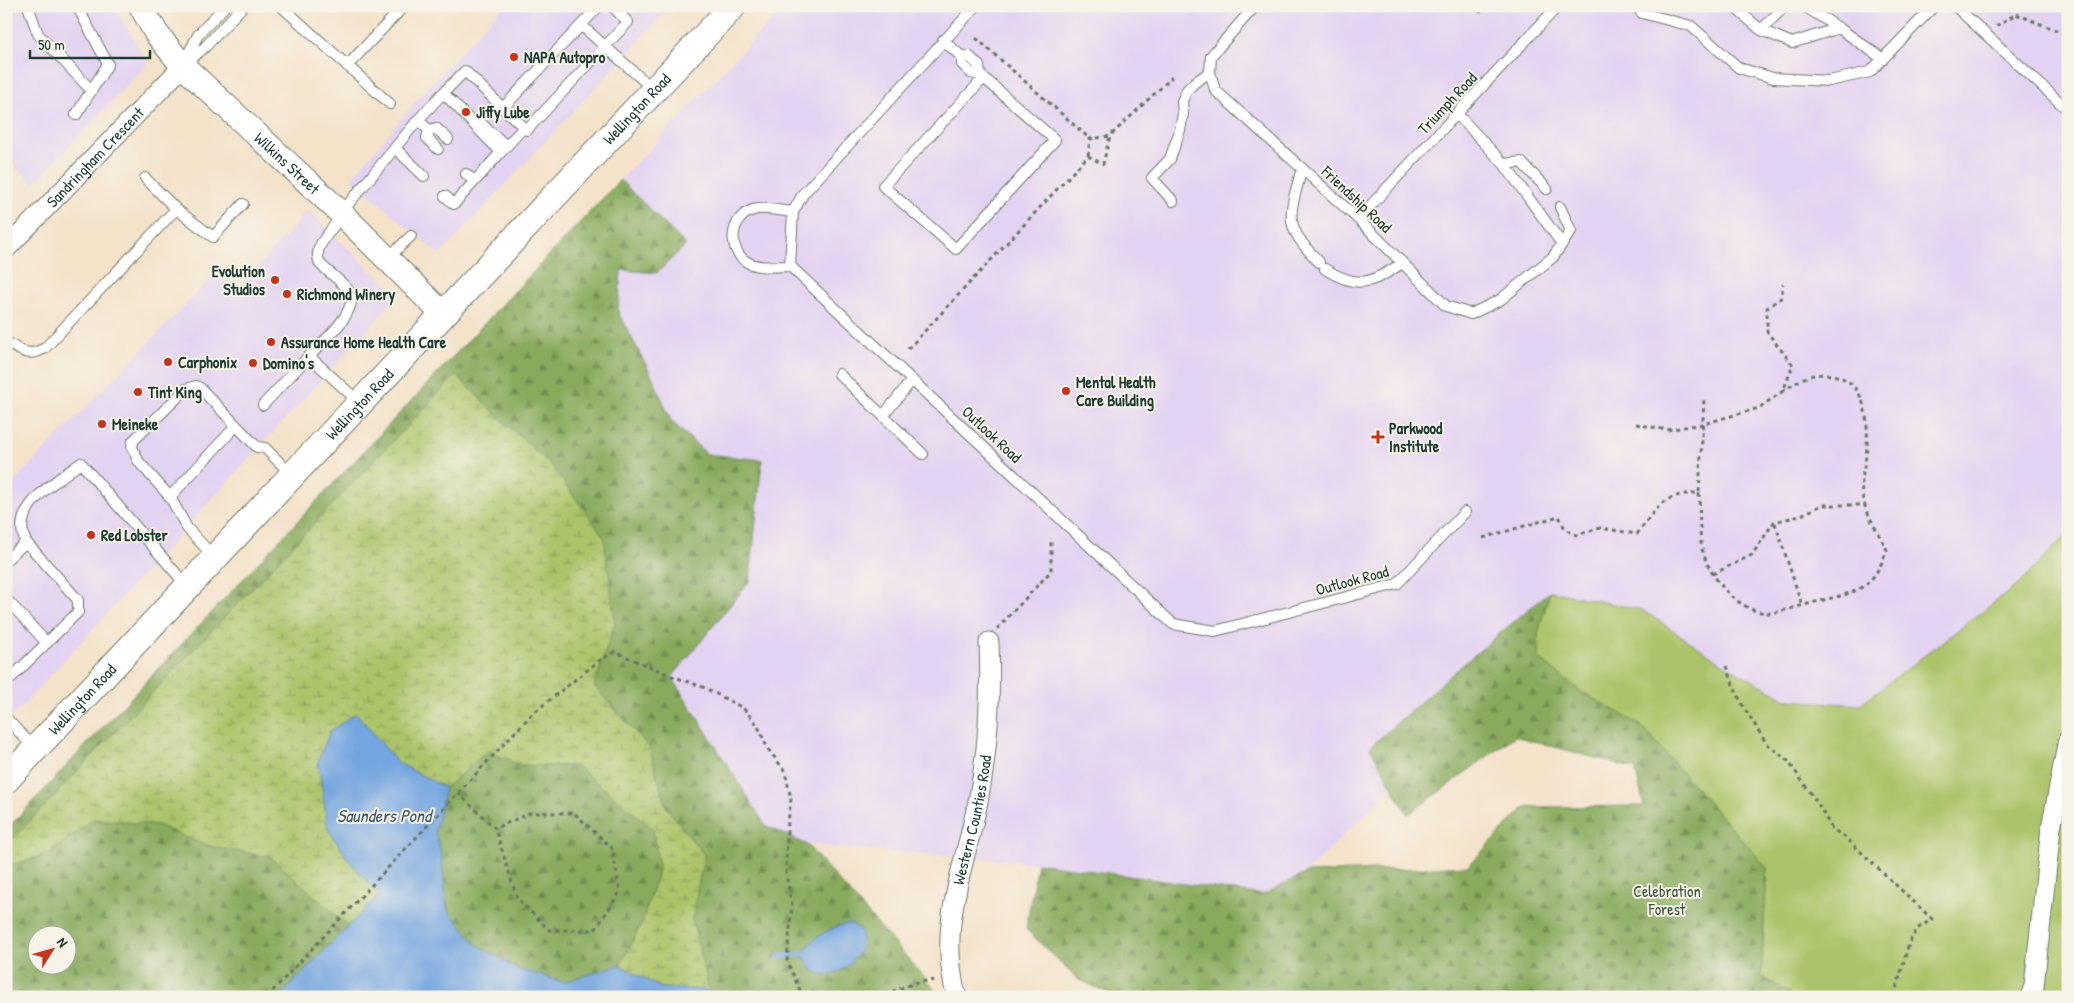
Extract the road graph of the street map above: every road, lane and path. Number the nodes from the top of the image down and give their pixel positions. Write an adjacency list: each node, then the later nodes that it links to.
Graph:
1 (28, 6): 36 (lane)
2 (76, 6): 36 (lane)
3 (141, 6): 31 (street, Wilkins Street)
4 (225, 6): 31 (lane)
5 (243, 6): 31 (lane)
6 (281, 6): 32 (lane)
7 (404, 6): 32 (lane)
8 (599, 6): 22 (lane)
9 (612, 6): 29 (lane)
10 (733, 6): 37 (main road, Wellington Road)
11 (976, 6): 28 (lane)
12 (1255, 6): 33 (lane)
13 (1482, 6): 21 (path)
14 (1558, 6): 42 (lane, Triumph Road)
15 (1733, 6): 25 (lane)
16 (1785, 6): 25 (lane)
17 (1804, 6): 24 (lane)
18 (1934, 6): 30 (lane)
19 (1955, 6): 41 (lane)
20 (1638, 7): 30 (lane)
21 (1480, 13)
22 (580, 25): 29 (lane); 40 (lane)
23 (1996, 26): 26 (path)
24 (1840, 28): 25 (lane); 30 (lane)
25 (1761, 30)
26 (2068, 35)
27 (976, 38): 50 (path)
28 (943, 40): 34 (lane); 65 (lane)
29 (604, 47): 37 (lane); 46 (lane)
30 (1883, 59)
31 (183, 66): 66 (street, Wilkins Street); 70 (street, Sandringham Crescent)
32 (347, 66): 39 (lane)
33 (1210, 72): 56 (lane, Friendship Road); 61 (lane)
34 (982, 76): 34 (lane)
35 (1172, 77): 48 (path)
36 (91, 90): 43 (lane)
37 (654, 90): 75 (main road, Wellington Road)
38 (444, 93): 40 (lane); 44 (lane); 45 (lane)
39 (390, 104)
40 (503, 108): 46 (lane)
41 (2068, 110)
42 (1457, 114): 55 (lane); 67 (lane, Triumph Road)
43 (76, 115)
44 (418, 120): 47 (lane); 51 (lane)
45 (474, 123): 53 (lane); 53 (lane)
46 (524, 127): 53 (lane)
47 (429, 130): 49 (lane); 52 (lane)
48 (1110, 136): 50 (path); 54 (path)
49 (448, 139)
50 (1090, 139): 54 (path)
51 (395, 148): 57 (lane); 66 (lane)
52 (438, 149)
53 (504, 149): 60 (lane)
54 (1088, 156): 77 (path)
55 (1504, 164): 59 (lane); 69 (lane)
56 (1302, 168): 67 (lane, Friendship Road); 72 (lane)
57 (424, 176)
58 (145, 178): 64 (lane)
59 (1547, 189)
60 (445, 196)
61 (1173, 200)
62 (243, 204): 64 (lane)
63 (1560, 207): 69 (lane, Friendship Road)
64 (176, 209): 76 (lane)
65 (793, 212): 73 (lane); 73 (lane)
66 (341, 213): 71 (street, Wilkins Street); 78 (lane)
67 (1358, 219): 72 (lane, Friendship Road)
68 (411, 236): 71 (lane)
69 (1562, 244): 72 (lane, Friendship Road)
70 (6, 249)
71 (388, 258): 75 (street, Wilkins Street)
72 (1402, 263)
73 (790, 266): 80 (lane, Outlook Road)
74 (1783, 284): 81 (path)
75 (443, 314): 83 (main road, Wellington Road)
76 (6, 342)
77 (908, 349)
78 (309, 356): 83 (lane); 84 (lane)
79 (839, 374): 85 (lane)
80 (912, 380): 85 (lane); 94 (lane, Outlook Road)
81 (1783, 391): 87 (path); 93 (path)
82 (1704, 399): 87 (path)
83 (359, 403): 90 (main road, Wellington Road)
84 (263, 405)
85 (883, 416): 89 (lane)
86 (1636, 424): 87 (path)
87 (1703, 424): 91 (path)
88 (236, 426): 90 (lane); 92 (lane); 92 (lane)
89 (923, 454)
90 (292, 475): 99 (main road, Wellington Road)
91 (1699, 493): 97 (path); 101 (path)
92 (170, 497): 99 (lane)
93 (1866, 505): 95 (path); 104 (path)
94 (1465, 512)
95 (1774, 522): 101 (path); 104 (path)
96 (1051, 538): 105 (path)
97 (1483, 538)
98 (26, 542): 100 (lane); 102 (lane); 106 (lane)
99 (215, 558): 102 (main road, Wellington Road)
100 (6, 560)
101 (1713, 574): 104 (path)
102 (188, 587): 111 (main road, Wellington Road)
103 (6, 599): 106 (lane)
104 (1802, 605)
105 (992, 636): 115 (street, Western Counties Road)
106 (47, 643): 108 (lane)
107 (1727, 666): 120 (path)
108 (6, 682)
109 (6, 718): 111 (lane)
110 (2068, 740): 121 (street)
111 (35, 749): 112 (main road, Wellington Road)
112 (6, 780)
113 (458, 793): 114 (path); 116 (path); 117 (path)
114 (495, 828): 114 (path)
115 (952, 979): 118 (path); 119 (street, Western Counties Road)
116 (267, 997)
117 (803, 997)
118 (877, 997)
119 (957, 997)
120 (1894, 997)
121 (2030, 997)

